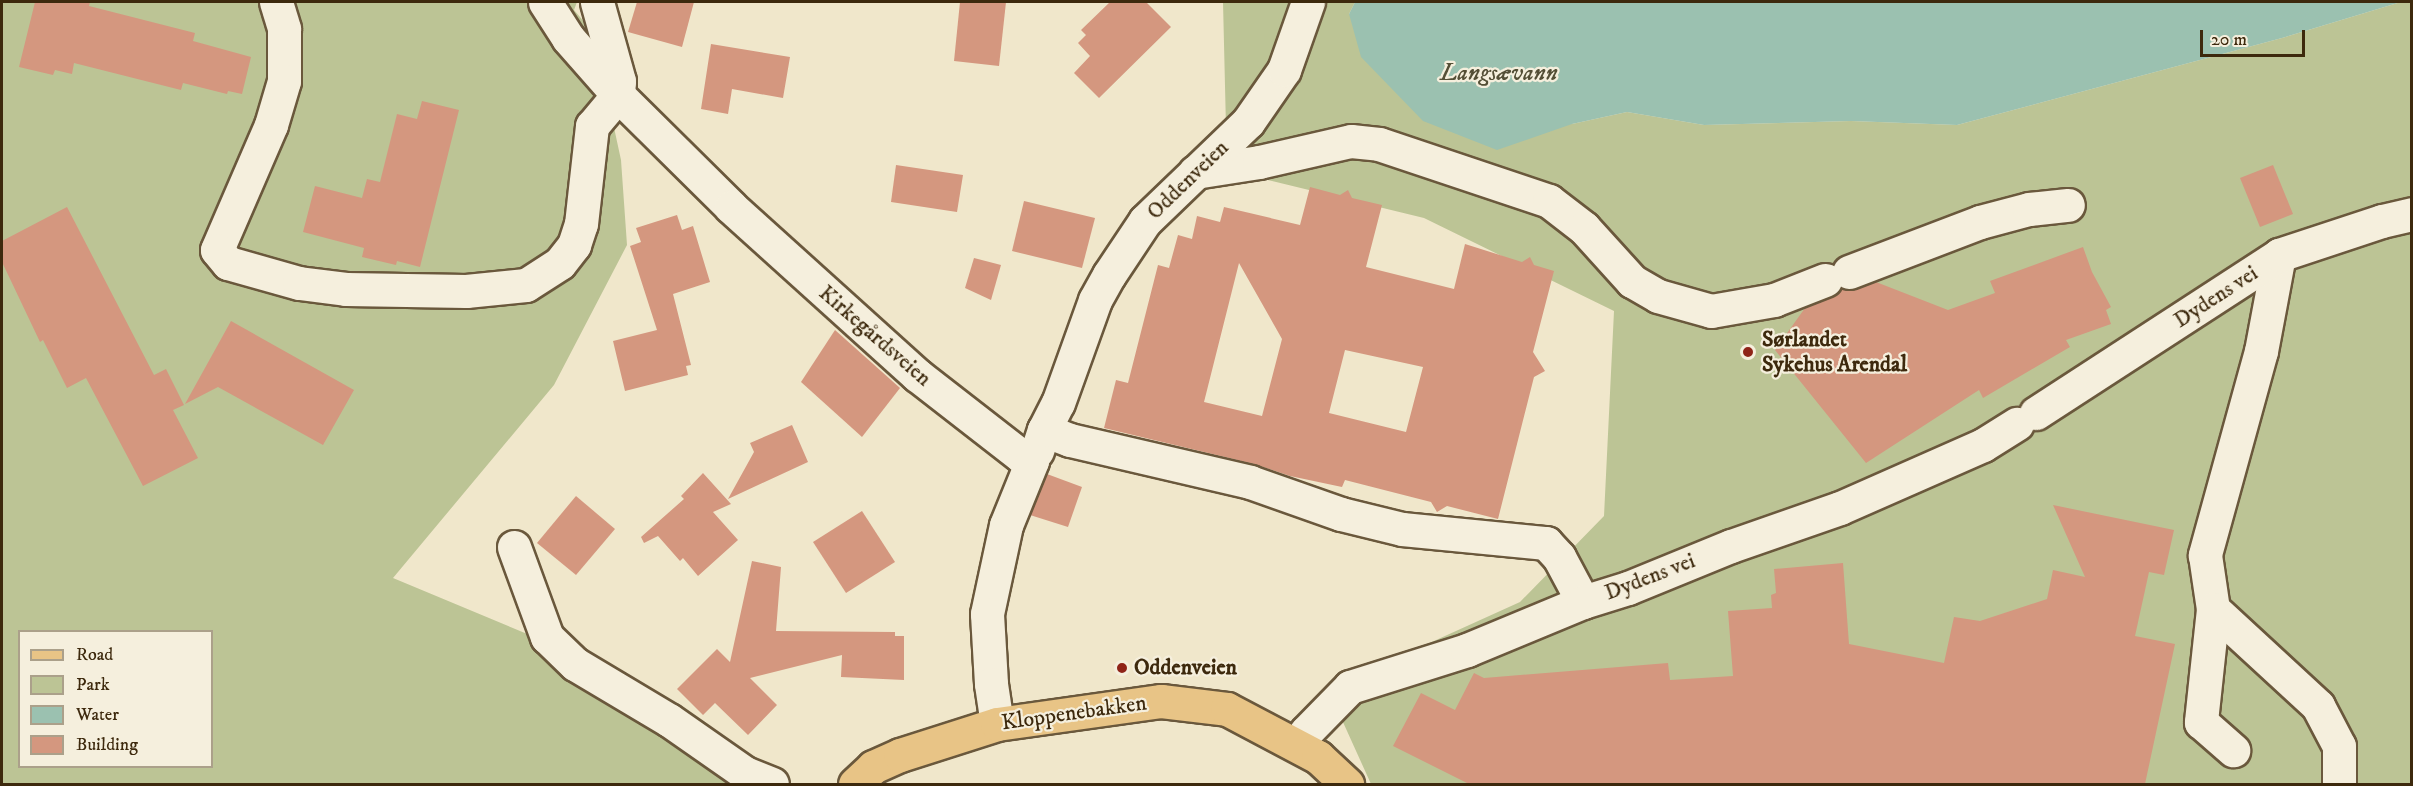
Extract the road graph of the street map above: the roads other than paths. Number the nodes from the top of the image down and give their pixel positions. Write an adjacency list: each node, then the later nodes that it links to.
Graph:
1 (276, 2): 5 (street)
2 (545, 2): 5 (street, Kirkegårdsveien)
3 (597, 2): 5 (street)
4 (1308, 2): 6 (street, Oddenveien)
5 (618, 94): 11 (street, Kirkegårdsveien)
6 (1195, 172): 7 (street); 10 (street, Oddenveien)
7 (2068, 205)
8 (2412, 214): 9 (street, Dydens vei)
9 (2279, 255): 13 (street, Dydens vei); 14 (street)
10 (1044, 430): 11 (street, Oddenveien); 13 (street)
11 (1032, 461): 15 (street)
12 (514, 547): 18 (street)
13 (1583, 602): 16 (street, Dydens vei)
14 (2214, 609): 17 (street); 21 (street)
15 (997, 724): 16 (main road, Kloppenebakken); 19 (main road, Kloppenebakken)
16 (1298, 745): 20 (main road, Kloppenebakken)
17 (2233, 750)
18 (772, 784)
19 (855, 784)
20 (1347, 784)
21 (2339, 784)

